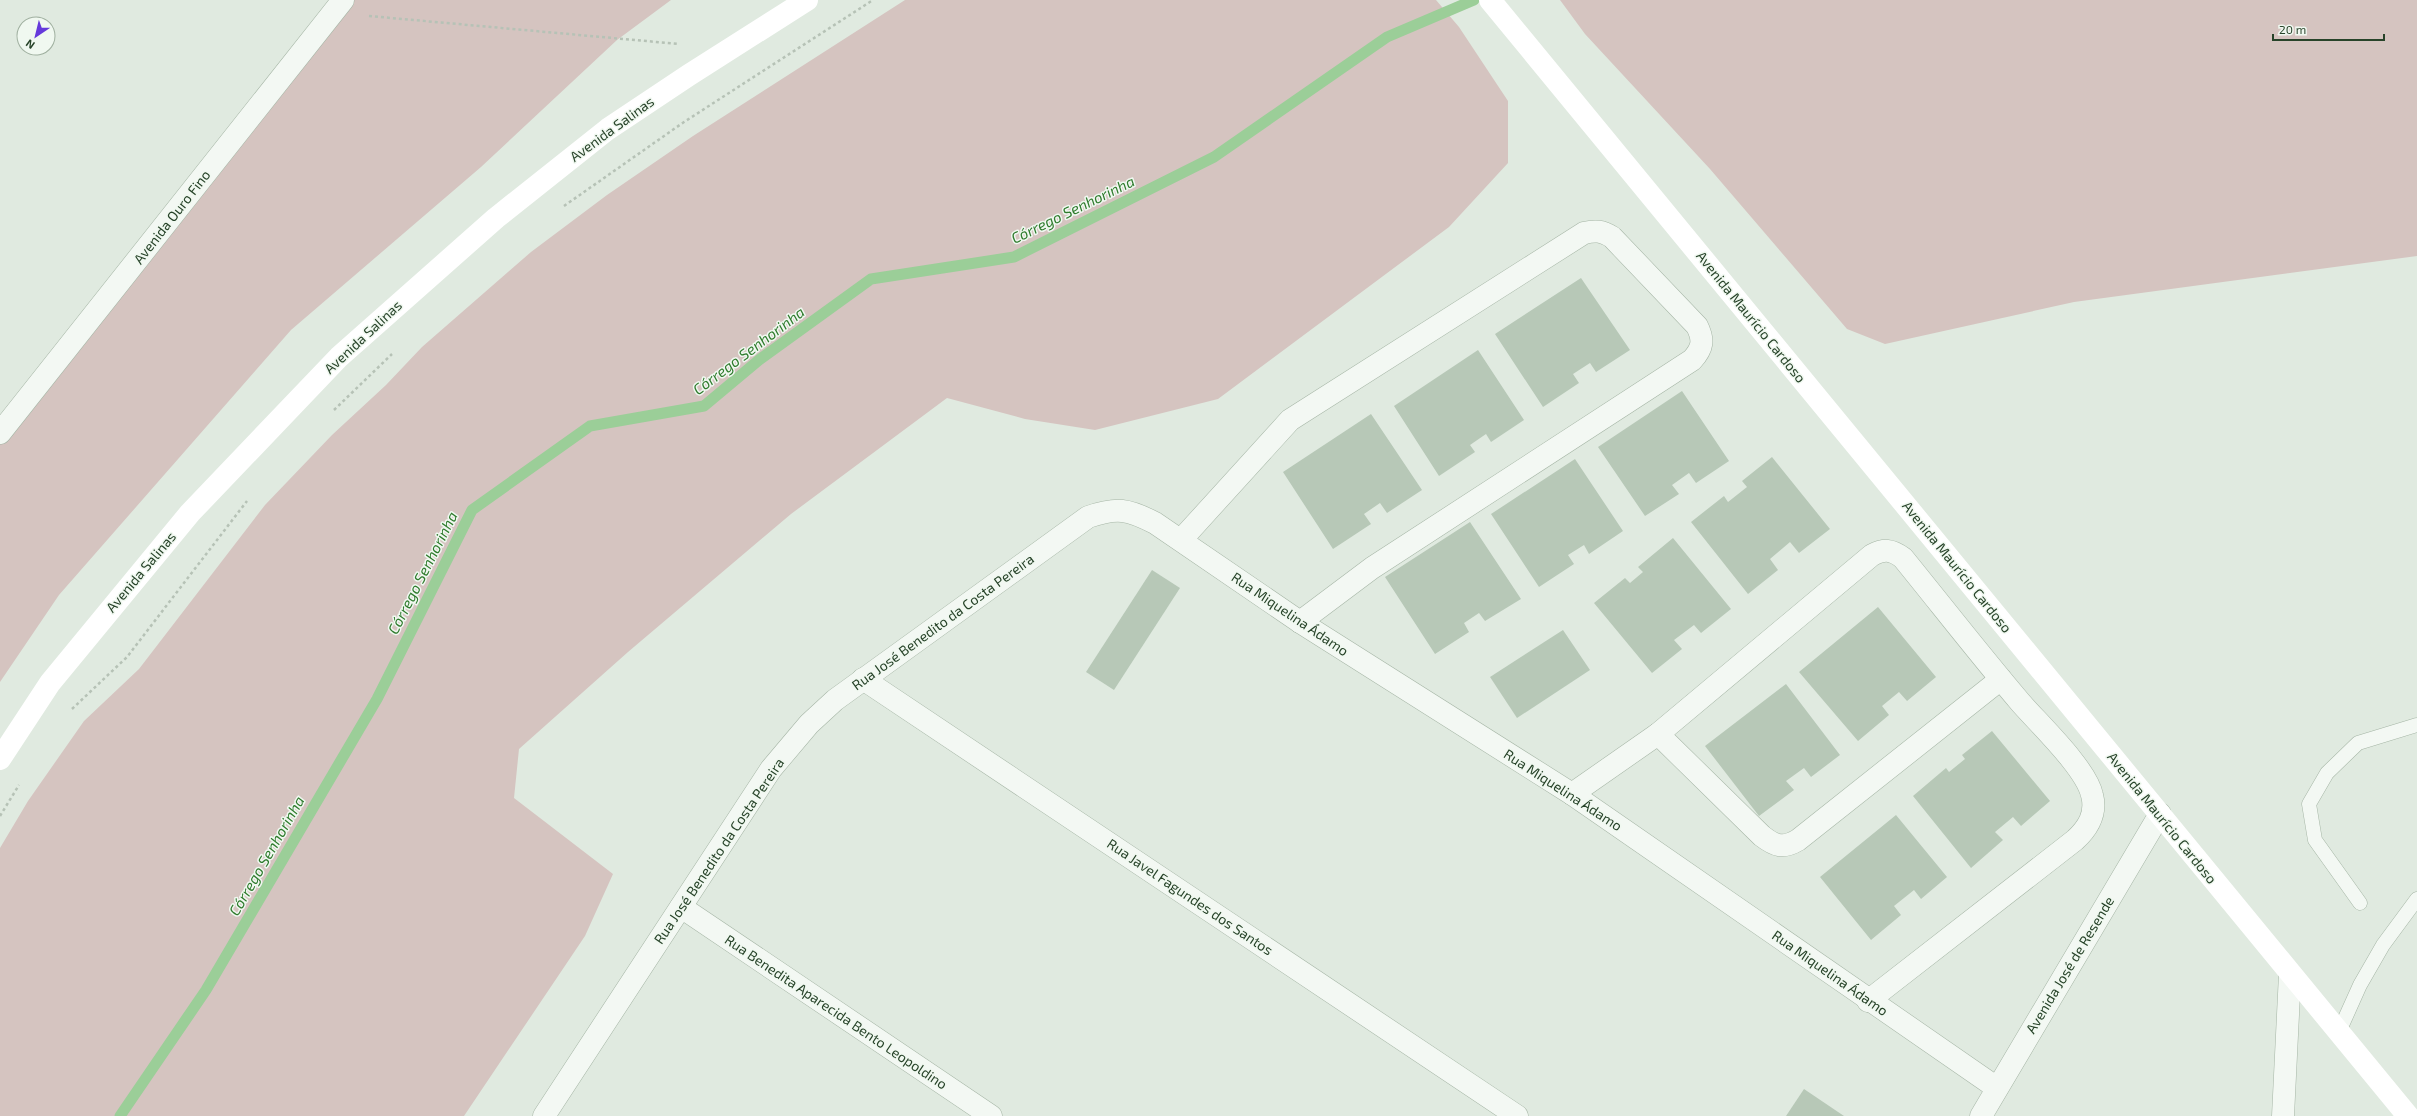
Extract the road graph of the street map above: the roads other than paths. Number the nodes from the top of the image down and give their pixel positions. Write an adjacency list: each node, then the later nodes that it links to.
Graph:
1 (807, 0): 12 (street, Avenida Salinas)
2 (1490, 0): 14 (street, Avenida Maurício Cardoso)
3 (338, 6): 4 (street, Avenida Ouro Fino)
4 (0, 433)
5 (1118, 509): 6 (street, Rua Miquelina Ádamo); 8 (street, Rua José Benedito da Costa Pereira)
6 (1181, 540): 7 (street, Rua Miquelina Ádamo); 7 (street)
7 (1300, 622): 13 (street, Rua Miquelina Ádamo)
8 (863, 679): 17 (street, Rua José Benedito da Costa Pereira); 24 (street, Rua Javel Fagundes dos Santos)
9 (2001, 679): 11 (street); 11 (street); 19 (street)
10 (2417, 725): 16 (lane)
11 (1658, 734): 13 (street)
12 (0, 759)
13 (1572, 794): 19 (street, Rua Miquelina Ádamo)
14 (2160, 814): 18 (street, Avenida Maurício Cardoso); 21 (street, Avenida José de Resende)
15 (2417, 899): 20 (lane)
16 (2360, 903)
17 (681, 907): 22 (street, Rua José Benedito da Costa Pereira); 23 (street, Rua Benedita Aparecida Bento Leopoldino)
18 (2290, 974): 20 (street, Avenida Maurício Cardoso); 26 (street)
19 (1868, 1001): 21 (street, Rua Miquelina Ádamo)
20 (2338, 1034): 27 (street, Avenida Maurício Cardoso)
21 (1997, 1088): 25 (street, Avenida José de Resende)
22 (544, 1116)
23 (991, 1116)
24 (1517, 1116)
25 (1981, 1116)
26 (2283, 1116)
27 (2408, 1116)

